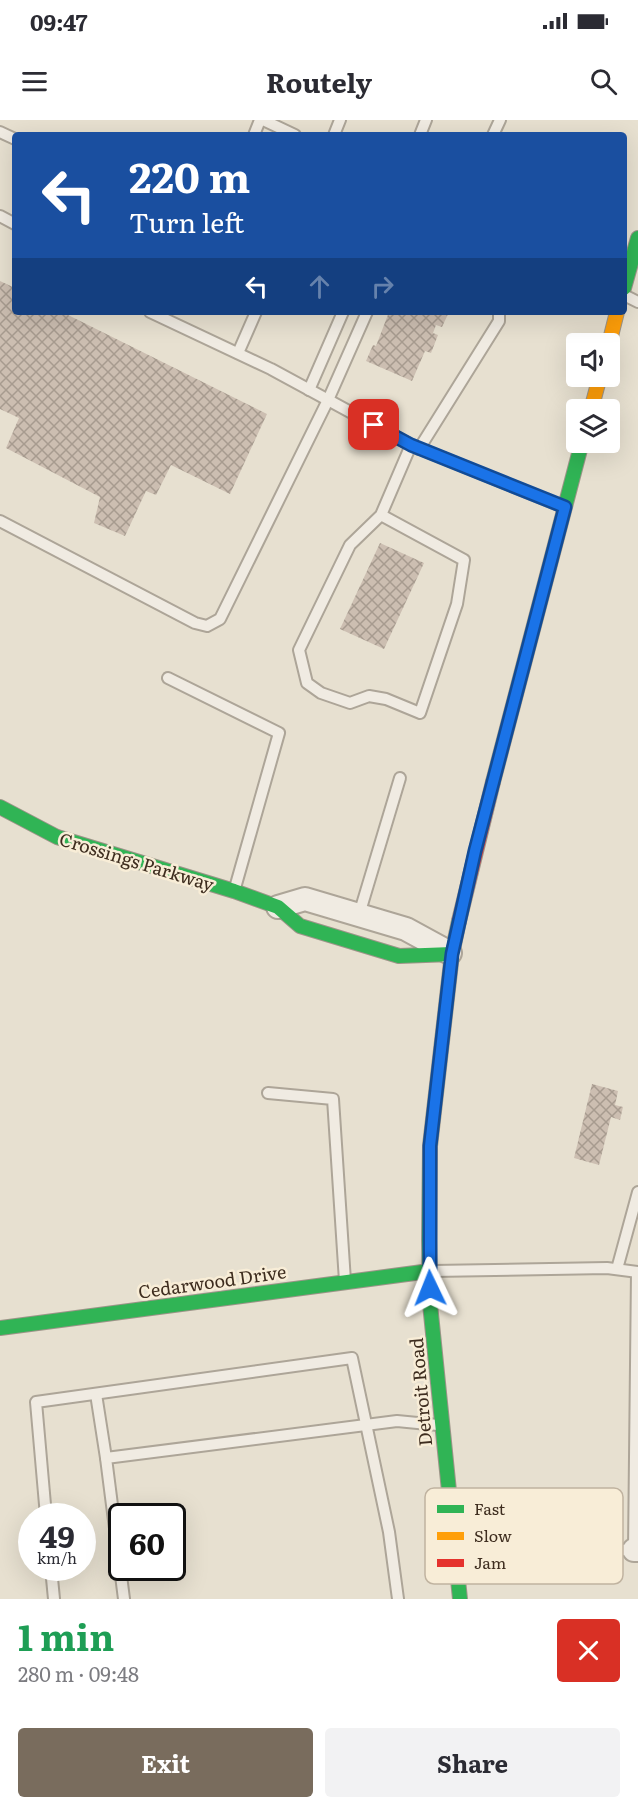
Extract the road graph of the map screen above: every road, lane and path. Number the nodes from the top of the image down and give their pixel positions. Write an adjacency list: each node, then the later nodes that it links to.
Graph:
1 (262, 120): 2 (lane)
2 (288, 132)
3 (638, 238): 4 (main road)
4 (627, 277)
5 (156, 315): 12 (lane)
6 (176, 315): 12 (lane)
7 (255, 315): 14 (lane)
8 (342, 315): 15 (lane)
9 (366, 315): 16 (lane)
10 (616, 315): 13 (main road)
11 (499, 317): 17 (lane)
12 (172, 323): 14 (lane)
13 (612, 333)
14 (238, 354): 15 (lane)
15 (309, 390): 16 (lane)
16 (328, 400): 17 (lane); 21 (lane)
17 (415, 447): 19 (lane); 20 (lane)
18 (579, 453): 19 (main road, Detroit Road)
19 (565, 507): 29 (main road, Detroit Road)
20 (381, 514): 20 (lane)
21 (0, 521)
22 (168, 678): 25 (lane)
23 (400, 778): 27 (lane)
24 (0, 807): 25 (main road, Crossings Parkway)
25 (234, 891): 26 (main road, Crossings Parkway)
26 (279, 907): 27 (street); 28 (main road, Crossings Parkway)
27 (359, 915): 28 (lane); 29 (street)
28 (351, 941): 29 (main road, Crossings Parkway)
29 (452, 954): 33 (main road, Detroit Road)
30 (268, 1093): 35 (lane)
31 (638, 1192): 32 (lane)
32 (617, 1269): 33 (lane); 34 (lane)
33 (430, 1271): 35 (main road, Cedarwood Drive); 39 (main road, Detroit Road)
34 (637, 1272): 43 (lane)
35 (345, 1281): 36 (main road, Cedarwood Drive)
36 (0, 1328)
37 (96, 1394): 38 (lane); 40 (lane); 42 (lane)
38 (367, 1425): 39 (lane); 40 (lane); 48 (lane)
39 (441, 1425): 41 (main road, Detroit Road)
40 (106, 1458): 47 (lane)
41 (448, 1488)
42 (45, 1503)
43 (636, 1550)
44 (52, 1581): 46 (lane)
45 (459, 1584): 49 (main road, Detroit Road)
46 (54, 1599)
47 (124, 1599)
48 (398, 1599)
49 (460, 1599)

